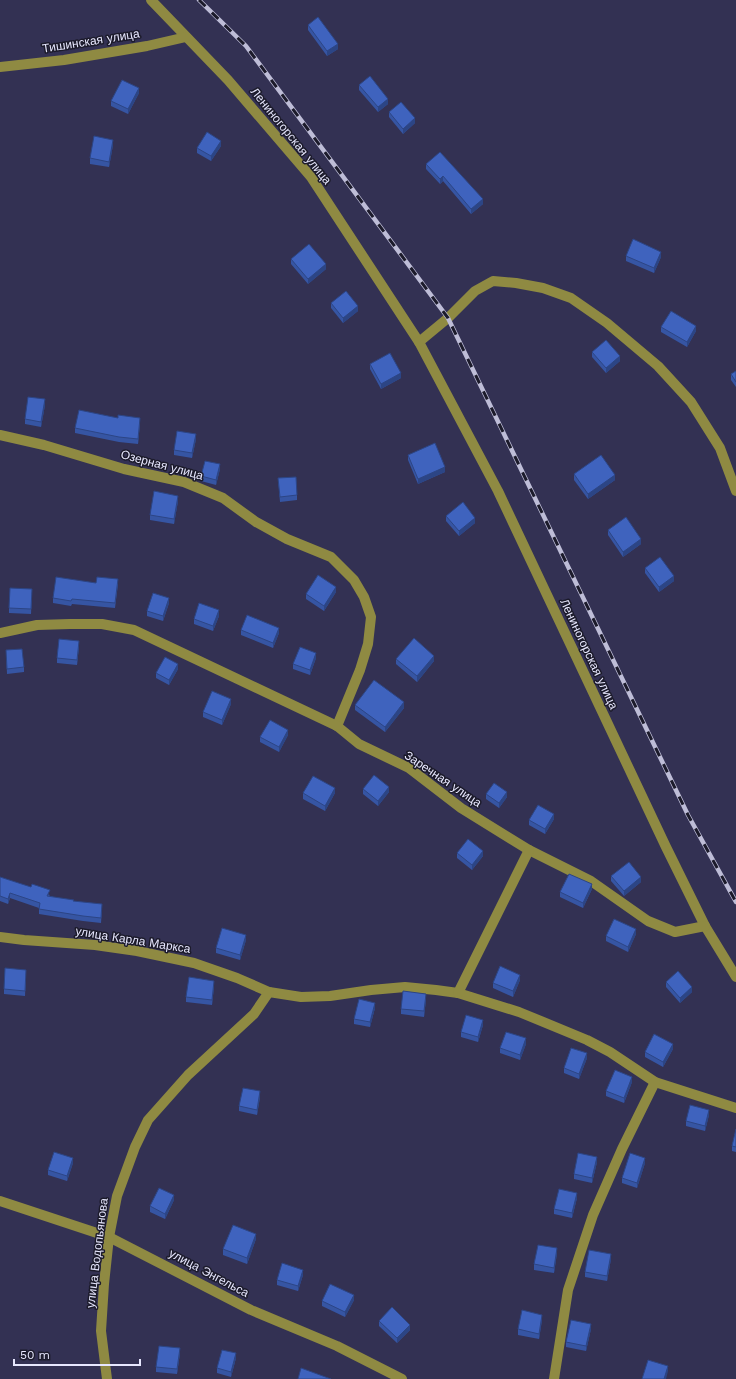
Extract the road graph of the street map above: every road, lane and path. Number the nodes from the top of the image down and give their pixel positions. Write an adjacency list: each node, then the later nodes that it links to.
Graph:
1 (151, 0): 2 (street, Лениногорская улица)
2 (186, 37): 3 (street, Тишинская улица); 4 (street, Лениногорская улица)
3 (0, 67)
4 (419, 342): 6 (street); 10 (street, Лениногорская улица)
5 (0, 435): 8 (street, Озерная улица)
6 (736, 490)
7 (0, 633): 8 (street, Заречная улица)
8 (337, 726): 9 (street, Заречная улица)
9 (528, 850): 10 (street, Заречная улица); 14 (street)
10 (705, 926): 12 (street, Лениногорская улица)
11 (0, 936): 13 (street, улица Карла Маркса)
12 (736, 977)
13 (269, 992): 14 (street, улица Карла Маркса); 18 (street, улица Водопьянова)
14 (458, 994): 15 (street, улица Карла Маркса)
15 (655, 1082): 16 (street, улица Карла Маркса); 21 (street)
16 (736, 1108)
17 (0, 1201): 18 (street, улица Энгельса)
18 (110, 1237): 19 (street, улица Водопьянова); 20 (street, улица Энгельса)
19 (107, 1379)
20 (402, 1379)
21 (554, 1379)

